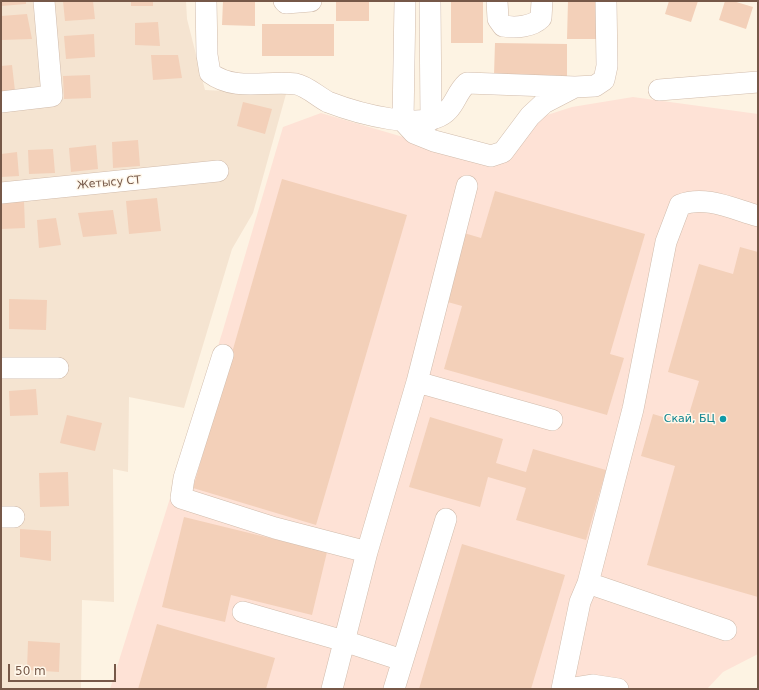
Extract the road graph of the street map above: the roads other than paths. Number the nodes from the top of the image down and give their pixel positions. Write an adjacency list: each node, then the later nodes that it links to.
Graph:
1 (44, 1): 13 (street)
2 (206, 1): 15 (street)
3 (284, 1): 4 (street)
4 (311, 1)
5 (405, 1): 15 (street)
6 (430, 1): 14 (street)
7 (496, 1): 8 (street)
8 (542, 1)
9 (606, 1): 11 (street)
10 (758, 82): 12 (street)
11 (575, 87): 14 (street); 15 (street)
12 (659, 90)
13 (1, 102)
14 (431, 120): 15 (street)
15 (403, 121)
16 (218, 171): 18 (street, Жетысу СТ)
17 (467, 186): 23 (street)
18 (1, 192)
19 (758, 216): 27 (street)
20 (223, 355): 26 (street)
21 (1, 368): 22 (street)
22 (58, 368)
23 (417, 382): 24 (street); 26 (street)
24 (552, 420)
25 (446, 519): 31 (street)
26 (367, 552): 30 (street)
27 (588, 583): 29 (street); 34 (street)
28 (243, 612): 30 (street)
29 (726, 630)
30 (344, 641): 31 (street); 32 (street)
31 (402, 660): 33 (street)
32 (332, 689)
33 (394, 689)
34 (562, 689)
35 (567, 689): 36 (street)
36 (618, 689)

